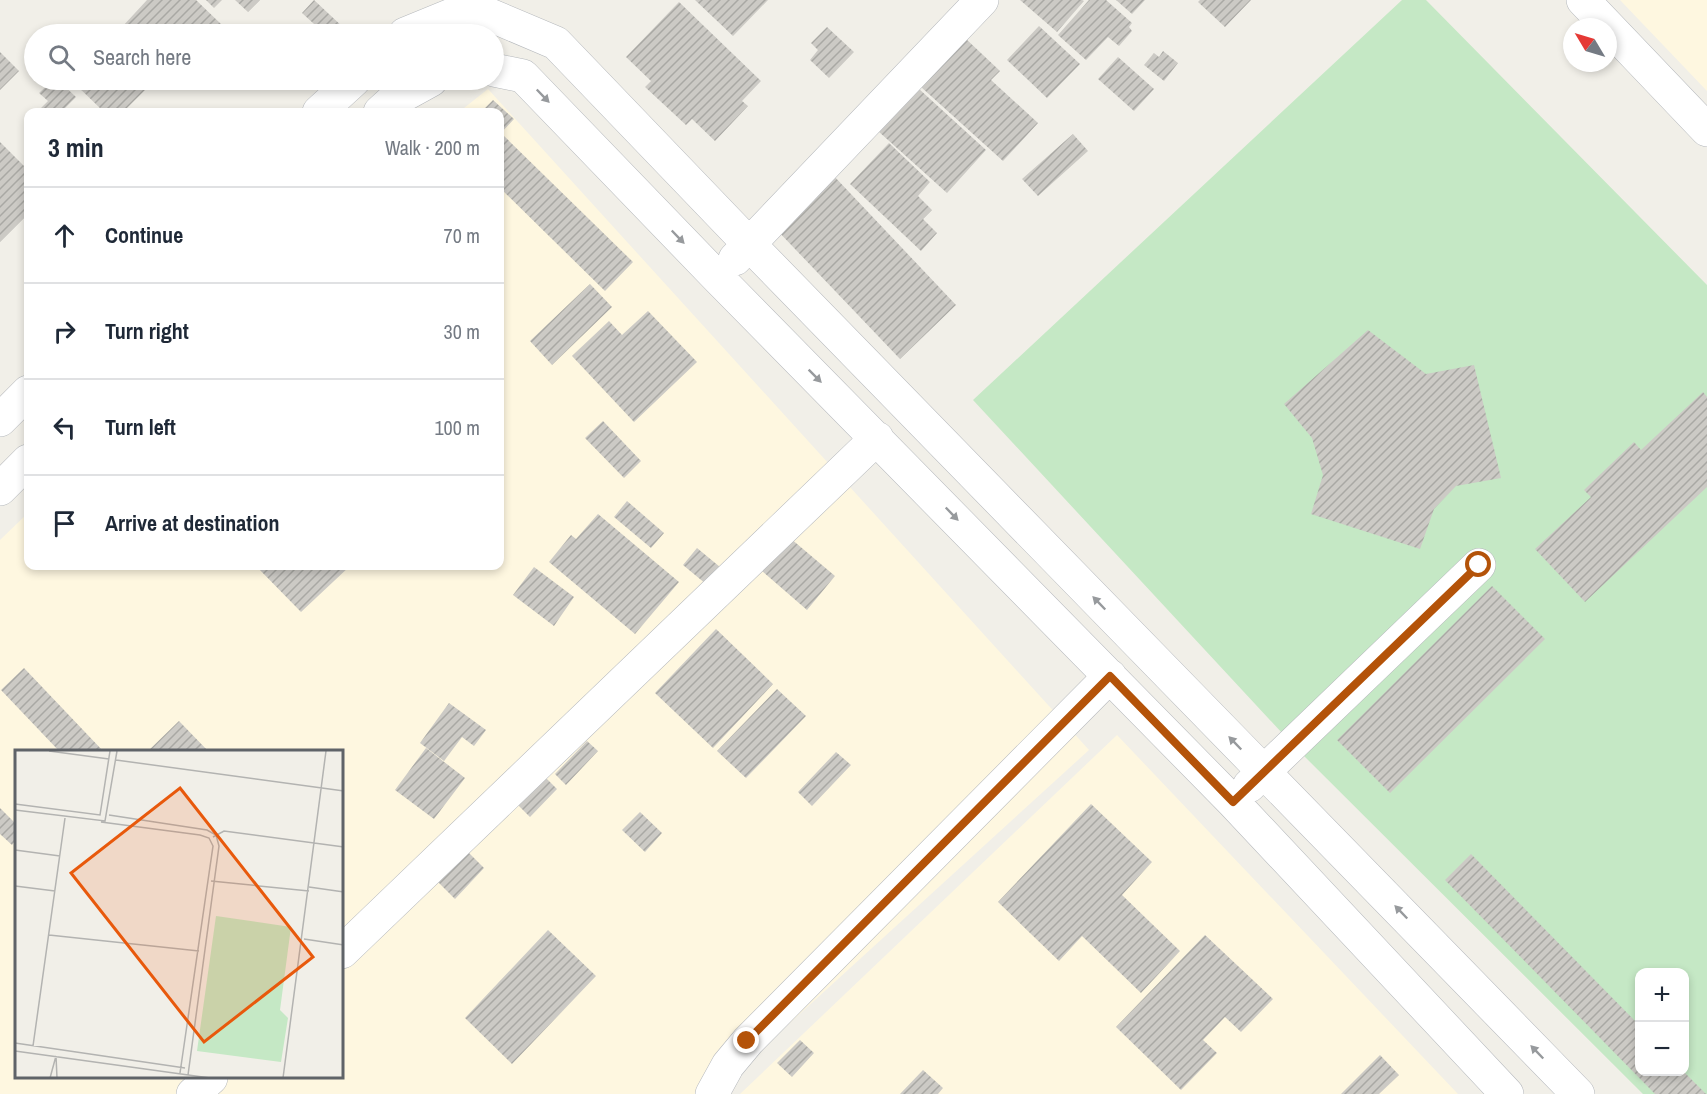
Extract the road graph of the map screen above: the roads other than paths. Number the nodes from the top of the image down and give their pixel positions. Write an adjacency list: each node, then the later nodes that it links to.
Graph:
1 (982, 0): 13 (street)
2 (1583, 0): 12 (street)
3 (470, 14): 4 (street); 5 (street)
4 (438, 24)
5 (500, 24)
6 (504, 25): 13 (street)
7 (504, 72): 14 (street, one-way to 14)
8 (343, 90): 10 (street)
9 (413, 90): 11 (street)
10 (323, 108)
11 (384, 108)
12 (1707, 130)
13 (749, 244): 14 (street); 22 (street, one-way to 13)
14 (717, 277): 17 (street, one-way to 17)
15 (24, 396): 16 (street)
16 (0, 420)
17 (877, 438): 21 (street, one-way to 21); 24 (street)
18 (24, 465): 19 (street)
19 (0, 489)
20 (1479, 565): 22 (street)
21 (1110, 676): 23 (street); 27 (street)
22 (1264, 772): 23 (street); 29 (street, one-way to 22)
23 (1233, 802): 28 (street)
24 (344, 950)
25 (209, 1079): 26 (street)
26 (194, 1094)
27 (712, 1094)
28 (1508, 1094)
29 (1578, 1094)

